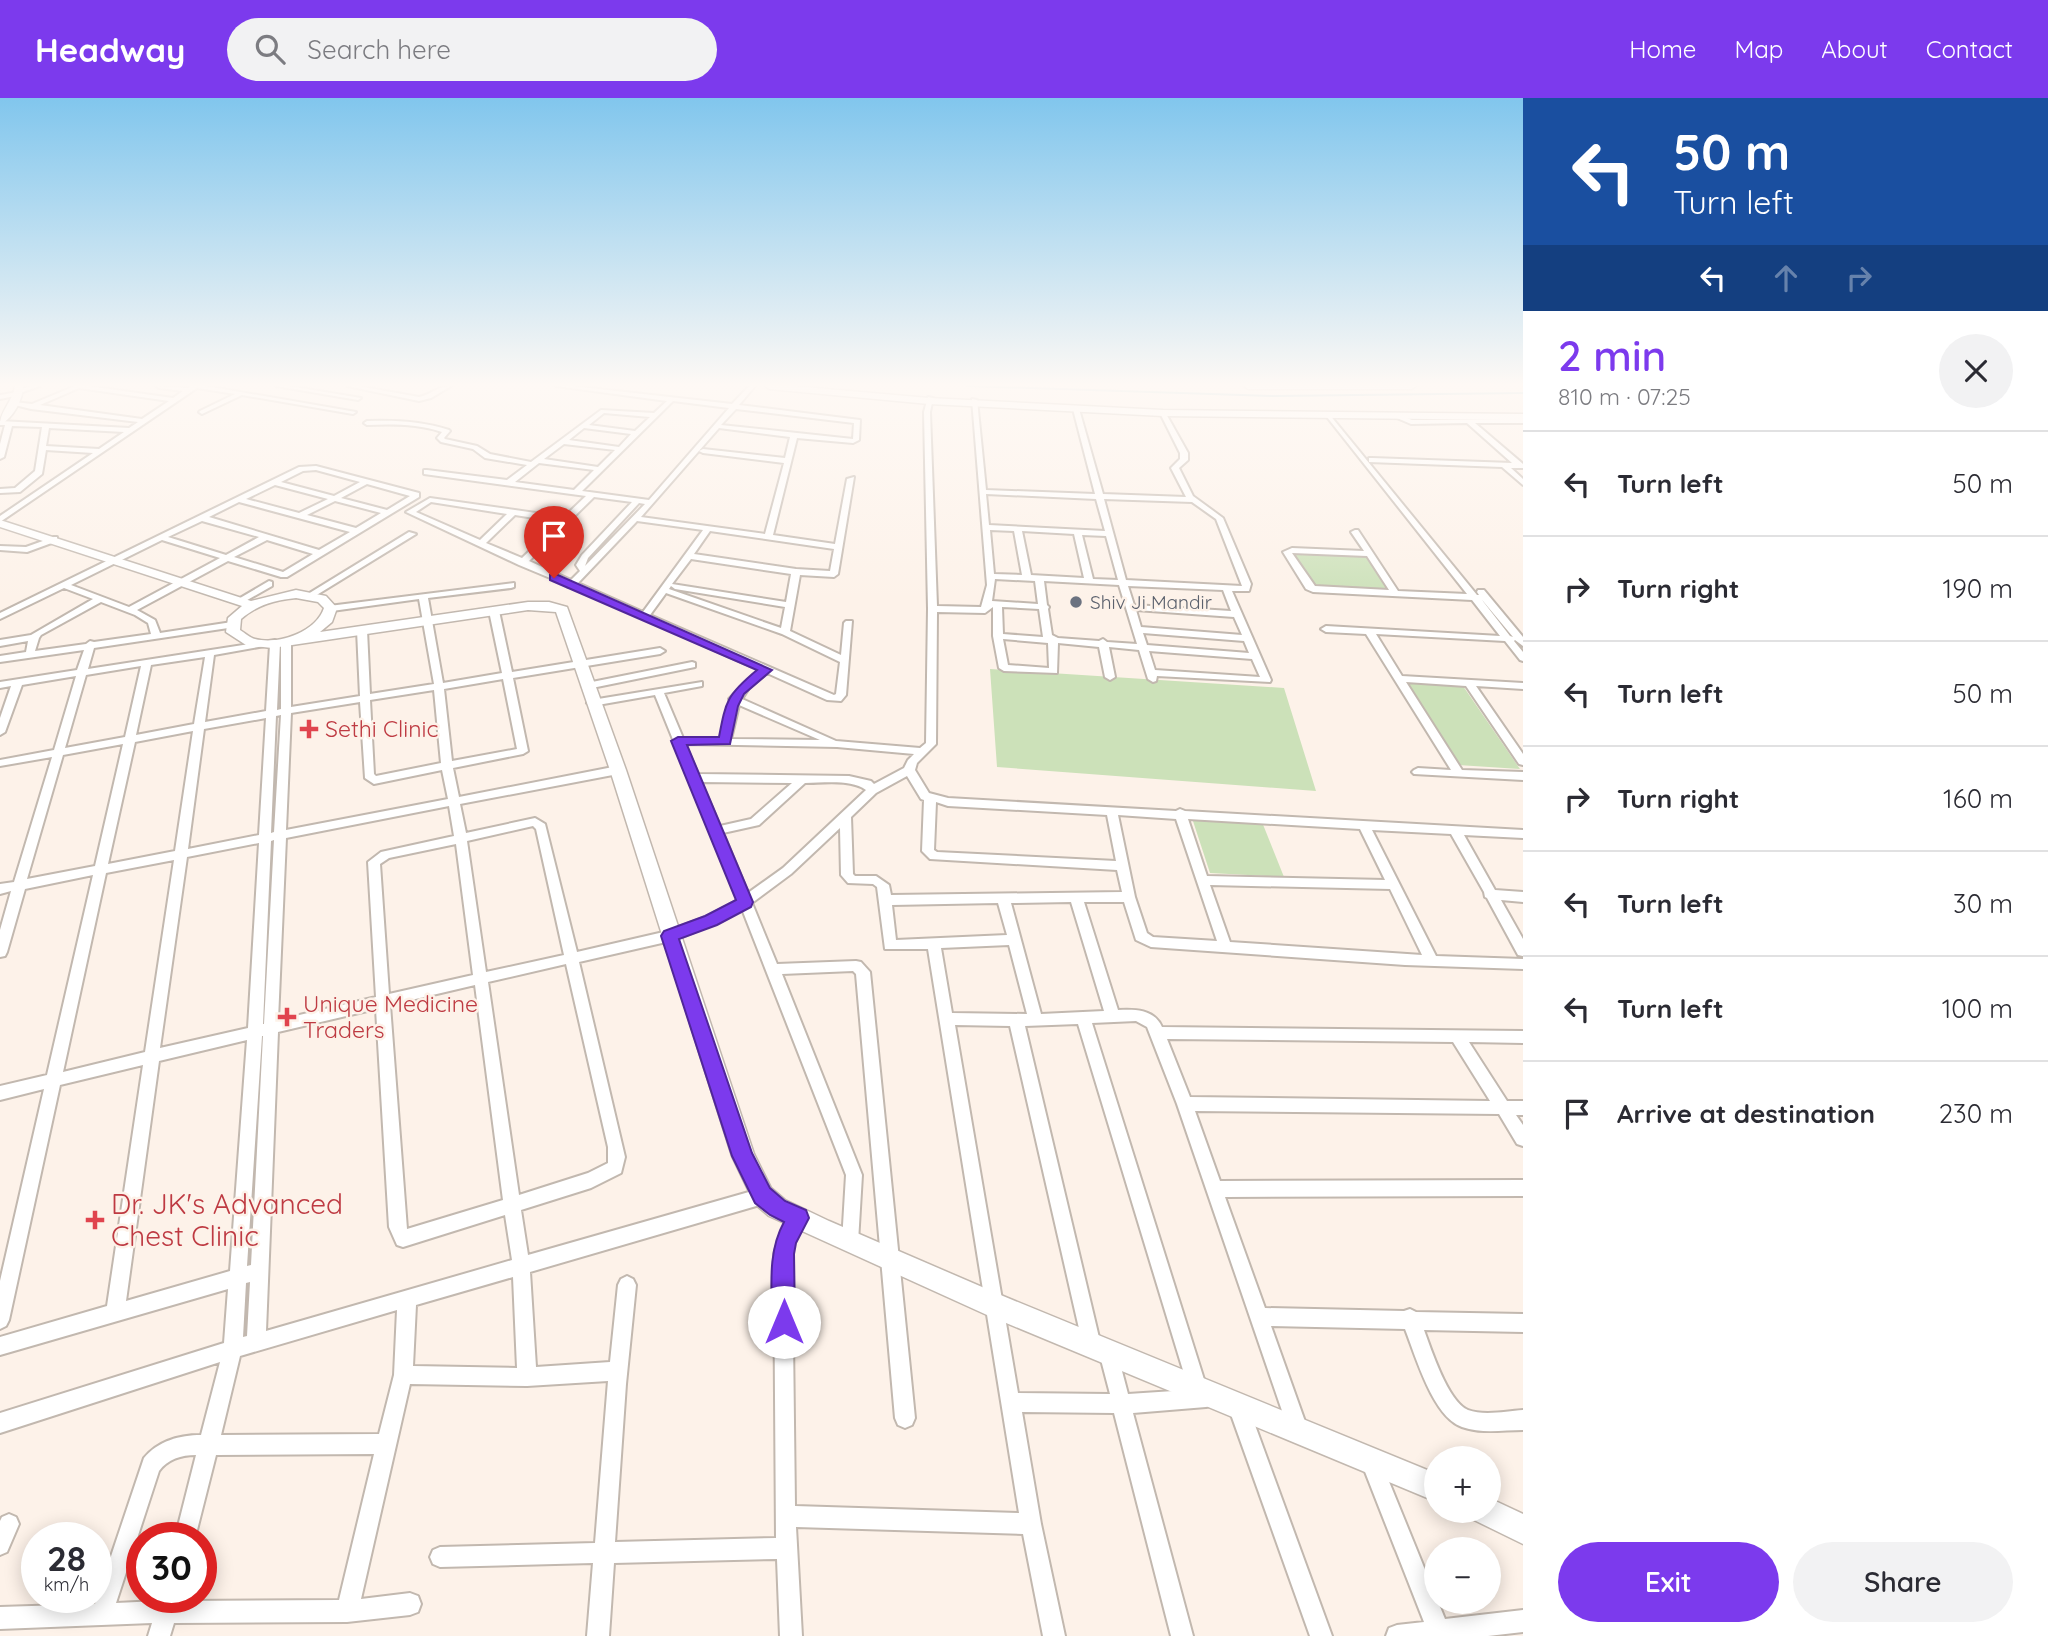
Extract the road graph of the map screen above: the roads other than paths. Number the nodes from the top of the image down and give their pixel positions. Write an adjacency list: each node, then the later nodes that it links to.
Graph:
1 (41, 458): 27 (street)
2 (89, 458): 43 (street)
3 (502, 458): 17 (street)
4 (539, 458): 17 (street)
5 (612, 458): 20 (street)
6 (691, 458): 36 (street)
7 (697, 458): 36 (street)
8 (761, 458): 16 (street)
9 (789, 458): 16 (street)
10 (928, 458): 91 (street)
11 (980, 458): 29 (street)
12 (1089, 458): 31 (street)
13 (1184, 458): 35 (street)
14 (1366, 458): 82 (street)
15 (1372, 460): 18 (street); 83 (street)
16 (788, 461): 54 (street)
17 (534, 462): 20 (street); 25 (street)
18 (1504, 465): 19 (street); 26 (street)
19 (1520, 466)
20 (600, 469): 28 (street)
21 (427, 472): 25 (street)
22 (851, 479): 58 (street)
23 (368, 481): 24 (street); 32 (street); 37 (street)
24 (273, 482): 32 (street); 33 (street)
25 (508, 483): 28 (street)
26 (1523, 483)
27 (0, 491)
28 (576, 492): 30 (street)
29 (985, 492): 31 (street); 44 (street)
30 (591, 495): 34 (street); 42 (street)
31 (1099, 495): 35 (street); 51 (street)
32 (335, 498): 37 (street); 39 (street)
33 (239, 500): 39 (street); 40 (street)
34 (637, 500): 36 (street); 65 (street)
35 (1194, 500): 78 (street)
36 (649, 504): 41 (street)
37 (387, 512): 47 (street)
38 (512, 513): 42 (street); 56 (street); 56 (street)
39 (300, 516): 47 (street)
40 (202, 518): 52 (street); 53 (street)
41 (635, 518): 45 (street); 65 (street)
42 (565, 520): 64 (street)
43 (0, 522): 55 (main road)
44 (986, 527): 46 (street); 67 (street)
45 (708, 529): 54 (street); 61 (street)
46 (1018, 529): 48 (street); 68 (street)
47 (357, 531): 59 (street)
48 (1077, 532): 51 (street); 70 (street)
49 (1355, 532): 60 (street)
50 (412, 534): 79 (street)
51 (1110, 534): 73 (street)
52 (266, 537): 59 (street); 62 (street)
53 (162, 538): 62 (street); 63 (street)
54 (768, 538): 58 (street)
55 (54, 539): 57 (street); 63 (main road)
56 (481, 542): 64 (street)
57 (0, 548)
58 (838, 548): 66 (street)
59 (320, 553): 62 (street)
60 (1369, 554): 80 (street); 80 (street)
61 (688, 556): 66 (street); 77 (street)
62 (227, 557): 71 (street)
63 (117, 559): 71 (main road); 74 (street)
64 (522, 563): 76 (street)
65 (586, 571): 76 (street)
66 (796, 572): 87 (street)
67 (990, 576): 68 (street); 86 (street)
68 (1027, 578): 69 (street)
69 (1039, 579): 70 (street); 88 (street)
70 (1089, 581): 73 (street)
71 (179, 582): 85 (main road); 92 (street)
72 (269, 583): 85 (street)
73 (1123, 584): 78 (street); 89 (street)
74 (64, 585): 84 (street); 95 (street)
75 (510, 585): 81 (street)
76 (571, 585): 96 (street)
77 (666, 588): 87 (street); 96 (street); 104 (street)
78 (1226, 588): 94 (street)
79 (312, 594): 85 (main road); 90 (main road)
80 (1396, 594): 82 (street)
81 (423, 596): 90 (street); 97 (street)
82 (1475, 598): 83 (street); 110 (street)
83 (1486, 598): 111 (street)
84 (100, 599): 92 (street); 107 (street)
85 (245, 603): 99 (main road)
86 (992, 604): 88 (street); 91 (street); 106 (street)
87 (789, 605): 104 (street)
88 (1045, 607): 108 (street)
89 (1131, 607): 94 (street); 101 (street)
90 (332, 608): 112 (main road)
91 (933, 609): 150 (street)
92 (130, 610): 105 (street)
93 (494, 611): 97 (main road); 125 (main road); 129 (street)
94 (1236, 614): 109 (street)
95 (0, 616)
96 (644, 617): 127 (street)
97 (428, 621): 102 (main road); 137 (street)
98 (849, 623): 123 (street)
99 (232, 625): 105 (street); 112 (main road)
100 (1326, 629): 103 (street)
101 (1138, 630): 109 (street); 116 (street)
102 (362, 631): 112 (main road); 140 (street)
103 (1369, 631): 110 (street); 131 (street)
104 (785, 632): 123 (street)
105 (156, 635): 115 (street)
106 (998, 636): 108 (street); 108 (street)
107 (34, 637): 114 (street); 119 (street)
108 (1050, 638): 113 (street)
109 (1247, 638): 120 (street)
110 (1508, 639): 111 (street); 121 (street)
111 (1522, 641)
112 (281, 642): 118 (street); 142 (street)
113 (1103, 642): 116 (street); 130 (street)
114 (0, 643)
115 (90, 644): 119 (street); 128 (street)
116 (1143, 648): 120 (street); 120 (street)
117 (660, 651): 125 (street)
118 (210, 653): 124 (street); 143 (street)
119 (30, 654): 122 (street)
120 (1255, 656)
121 (1523, 658)
122 (0, 659)
123 (844, 660): 127 (street)
124 (147, 662): 128 (street); 145 (street)
125 (579, 664): 129 (street); 139 (main road)
126 (692, 665): 139 (street)
127 (765, 670): 141 (street)
128 (84, 672): 132 (street); 149 (street)
129 (506, 674): 137 (street); 153 (street)
130 (1110, 677)
131 (1401, 679): 133 (street); 157 (street)
132 (18, 682): 135 (street); 144 (street)
133 (1468, 682): 136 (street); 152 (street)
134 (698, 684): 138 (street)
135 (0, 685)
136 (1523, 685)
137 (439, 687): 140 (street); 153 (street)
138 (658, 691): 139 (street); 146 (street)
139 (590, 694): 154 (main road)
140 (366, 698): 142 (street); 153 (street)
141 (734, 699): 147 (street); 148 (street)
142 (279, 712): 143 (street); 171 (street)
143 (199, 727): 145 (street); 173 (street)
144 (0, 732)
145 (131, 740): 149 (street); 175 (street)
146 (678, 741): 147 (street); 159 (street)
147 (725, 741): 148 (street)
148 (837, 744): 150 (street)
149 (60, 752): 151 (street); 177 (street)
150 (923, 752): 155 (street)
151 (0, 762)
152 (1523, 762)
153 (447, 767): 163 (street)
154 (618, 770): 163 (street); 187 (main road)
155 (909, 770): 161 (street); 162 (street)
156 (1418, 772): 157 (street)
157 (1458, 772): 158 (street)
158 (1523, 776)
159 (694, 778): 160 (street); 169 (street)
160 (803, 779): 161 (street); 169 (street)
161 (872, 790): 166 (street)
162 (930, 798): 164 (street); 174 (street)
163 (454, 801): 171 (street); 172 (street)
164 (1112, 812): 165 (street); 174 (street)
165 (1180, 813): 167 (street); 176 (street)
166 (845, 816): 185 (street); 186 (street)
167 (1364, 825): 168 (street); 178 (street)
168 (1455, 830): 170 (street); 180 (street)
169 (715, 831): 186 (street)
170 (1523, 834)
171 (272, 836): 173 (street); 204 (street); 205 (street)
172 (461, 839): 193 (street); 197 (street); 198 (street)
173 (181, 853): 175 (street); 209 (street)
174 (1122, 866): 181 (street)
175 (100, 869): 177 (street); 210 (street)
176 (1202, 880): 178 (street); 190 (street)
177 (20, 885): 179 (street); 192 (street)
178 (1393, 886): 194 (street)
179 (0, 889)
180 (1489, 894): 182 (street); 191 (street)
181 (1129, 897): 184 (street); 190 (street)
182 (1523, 897)
183 (1003, 898): 184 (street); 185 (street); 188 (street)
184 (1076, 898): 199 (street)
185 (884, 900): 189 (street)
186 (745, 902): 187 (street); 196 (street)
187 (670, 936): 193 (street); 218 (main road)
188 (1014, 940): 189 (street); 203 (street)
189 (934, 944): 200 (street)
190 (1225, 947): 194 (street)
191 (1523, 951)
192 (0, 952)
193 (572, 959): 197 (street); 219 (street)
194 (1432, 961): 195 (street)
195 (1523, 964)
196 (773, 969): 221 (street); 222 (street)
197 (479, 979): 198 (street); 219 (street)
198 (384, 1001): 204 (street); 219 (street)
199 (1113, 1017): 202 (street); 206 (street)
200 (945, 1019): 201 (street); 228 (street)
201 (1016, 1019): 203 (street); 237 (street)
202 (1084, 1019): 203 (street); 241 (street)
203 (1036, 1020)
204 (272, 1028): 205 (street); 224 (street)
205 (255, 1032): 209 (street); 225 (street)
206 (1157, 1033): 207 (street); 212 (street)
207 (1457, 1036): 208 (street); 213 (street)
208 (1523, 1037)
209 (153, 1056): 210 (street); 229 (street)
210 (53, 1080): 211 (street); 232 (street)
211 (0, 1093)
212 (1185, 1104): 213 (street); 217 (street)
213 (1503, 1108): 214 (street); 215 (street)
214 (1523, 1108)
215 (1523, 1139)
216 (1523, 1188): 217 (street)
217 (1214, 1189): 230 (street)
218 (763, 1196): 220 (main road); 223 (street)
219 (511, 1205): 223 (street)
220 (798, 1218): 221 (main road); 253 (street)
221 (850, 1242): 222 (main road)
222 (889, 1259): 228 (main road); 245 (street)
223 (520, 1266): 227 (street); 240 (street)
224 (259, 1271): 225 (street); 234 (street)
225 (238, 1277): 229 (street); 236 (street)
226 (628, 1285): 238 (street)
227 (407, 1299): 234 (street); 239 (street)
228 (996, 1306): 237 (main road); 242 (street)
229 (115, 1313): 235 (street)
230 (1260, 1317): 231 (street); 248 (street)
231 (1410, 1318): 233 (street); 246 (street)
232 (0, 1320)
233 (1523, 1323)
234 (256, 1343): 236 (street)
235 (0, 1346)
236 (233, 1349): 247 (street); 249 (street)
237 (1100, 1349): 241 (main road); 243 (street)
238 (619, 1371): 240 (street); 261 (street)
239 (403, 1375): 240 (street); 250 (street)
240 (527, 1377)
241 (1207, 1394): 243 (street); 244 (main road)
242 (1011, 1402): 243 (street); 257 (street)
243 (1120, 1404): 276 (street)
244 (1238, 1406): 248 (main road); 277 (street)
245 (905, 1418)
246 (1523, 1420)
247 (0, 1423)
248 (1298, 1430): 251 (main road)
249 (209, 1444): 250 (street); 255 (street); 268 (street)
250 (386, 1444): 266 (street)
251 (1370, 1458): 252 (main road); 271 (street)
252 (1424, 1482)
253 (785, 1516): 257 (street); 260 (street)
254 (1501, 1518): 258 (main road)
255 (189, 1522)
256 (9, 1524): 259 (street)
257 (1031, 1524): 275 (street)
258 (1523, 1529)
259 (0, 1545)
260 (787, 1548): 261 (street); 274 (street)
261 (606, 1552): 262 (street); 273 (street)
262 (440, 1557)
263 (410, 1604): 266 (street)
264 (217, 1607): 266 (street)
265 (126, 1611): 268 (street)
266 (347, 1611)
267 (166, 1613): 272 (street)
268 (102, 1614): 269 (street)
269 (0, 1618)
270 (1523, 1621): 271 (street)
271 (1440, 1633): 278 (street)
272 (159, 1636)
273 (598, 1636)
274 (791, 1636)
275 (1054, 1636)
276 (1182, 1636)
277 (1321, 1636)
278 (1396, 1636)

